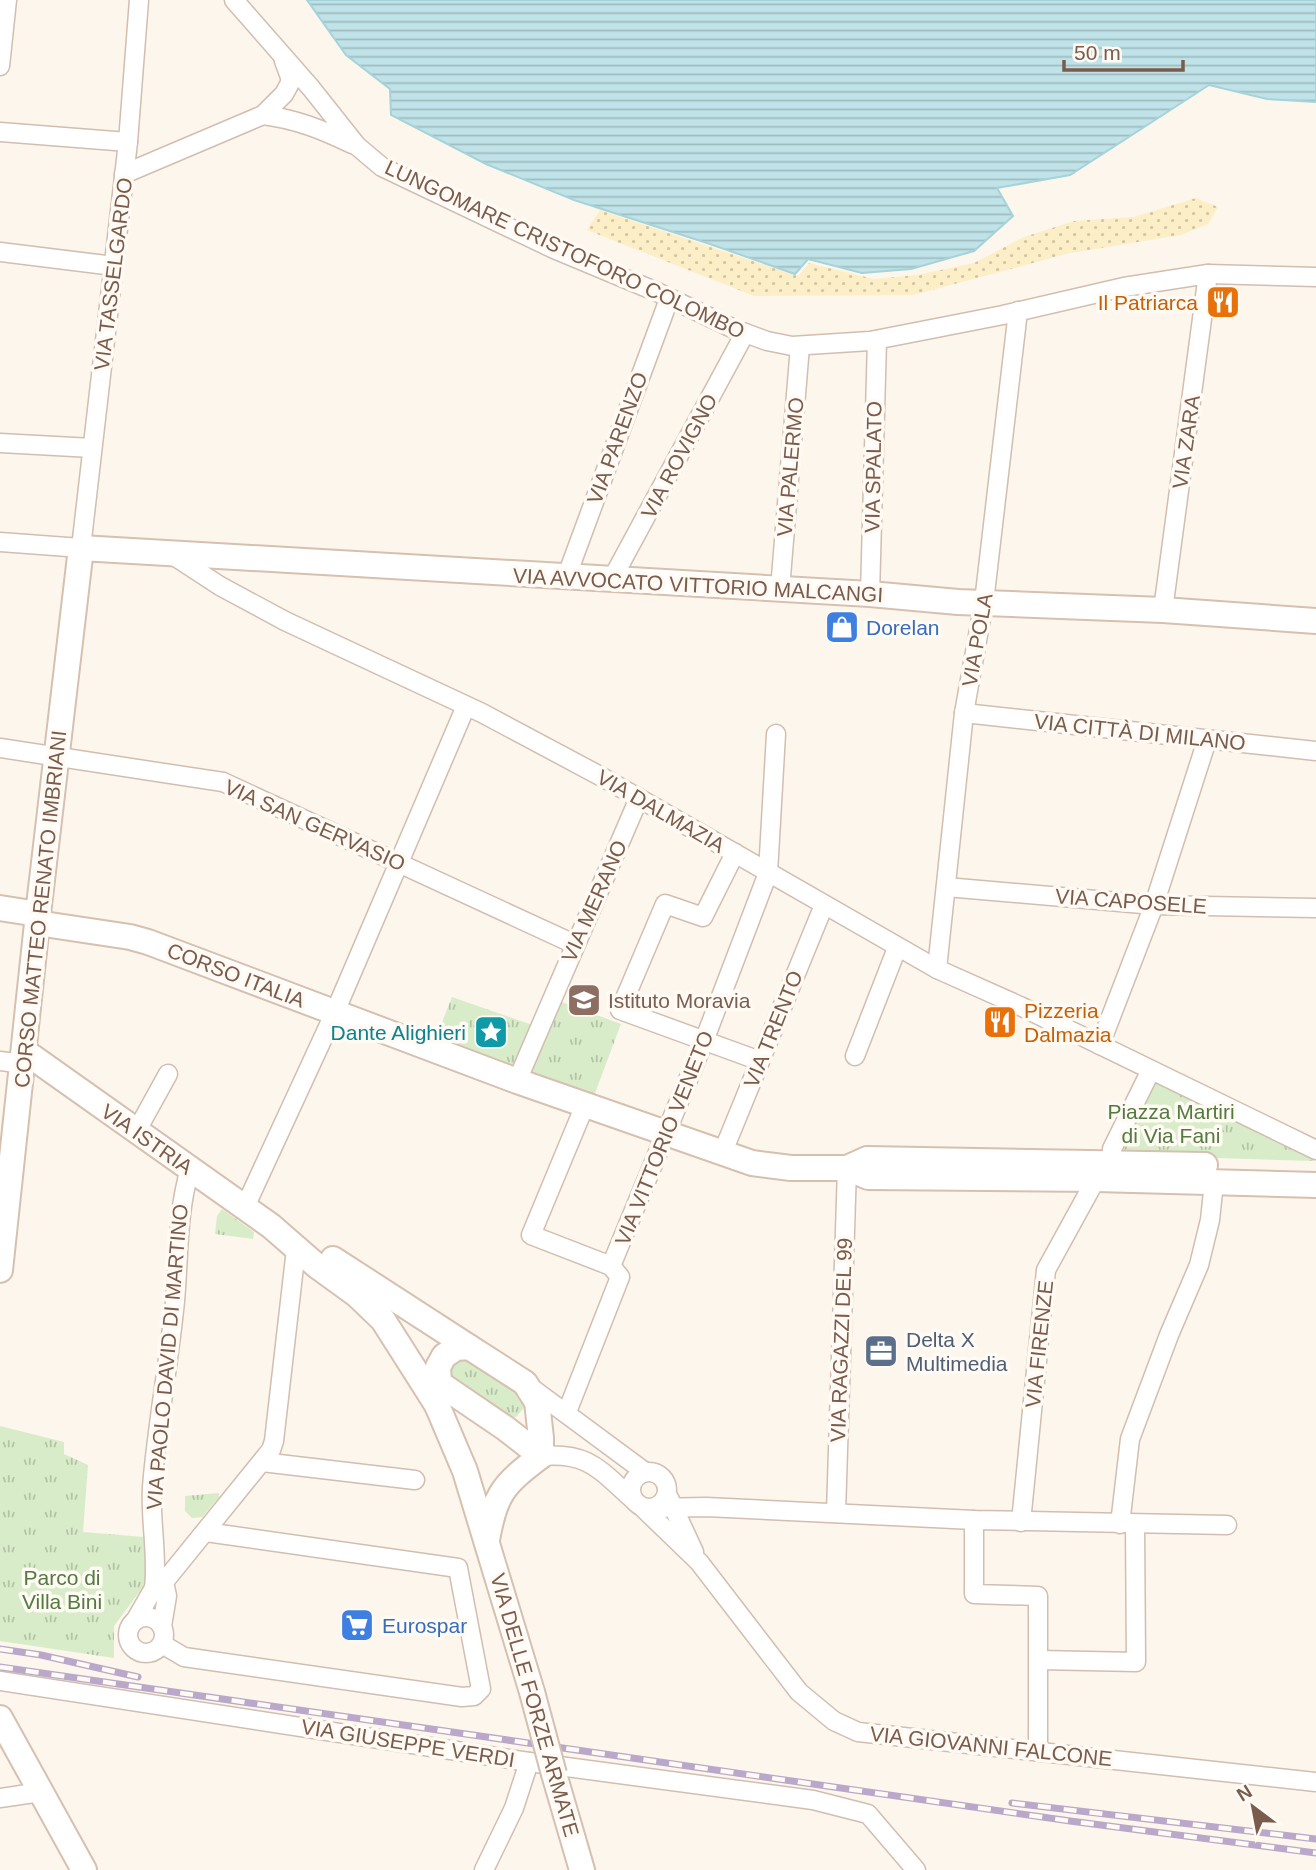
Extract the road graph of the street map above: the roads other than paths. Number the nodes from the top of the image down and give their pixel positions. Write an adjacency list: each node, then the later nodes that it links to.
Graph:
1 (7, 0): 5 (street)
2 (139, 0): 8 (street, VIA TASSELGARDO)
3 (234, 0): 4 (street, LUNGOMARE CRISTOFORO COLOMBO)
4 (278, 49): 6 (street, LUNGOMARE CRISTOFORO COLOMBO); 9 (street, LUNGOMARE CRISTOFORO COLOMBO)
5 (0, 66)
6 (263, 115): 9 (street, LUNGOMARE CRISTOFORO COLOMBO); 10 (street, LUNGOMARE CRISTOFORO COLOMBO)
7 (0, 132): 8 (street)
8 (128, 142): 10 (street, VIA TASSELGARDO)
9 (357, 146): 15 (street, LUNGOMARE CRISTOFORO COLOMBO)
10 (124, 174): 12 (street, VIA TASSELGARDO)
11 (0, 253): 12 (street)
12 (114, 266): 21 (street, VIA TASSELGARDO)
13 (1208, 274): 14 (street, LUNGOMARE CRISTOFORO COLOMBO); 16 (street, LUNGOMARE CRISTOFORO COLOMBO); 30 (street, VIA ZARA)
14 (1316, 277)
15 (669, 299): 17 (street, LUNGOMARE CRISTOFORO COLOMBO); 25 (street, VIA PARENZO)
16 (1018, 311): 18 (street, LUNGOMARE CRISTOFORO COLOMBO); 29 (street, VIA POLA)
17 (745, 334): 19 (street, LUNGOMARE CRISTOFORO COLOMBO); 26 (street, VIA ROVIGNO)
18 (877, 340): 19 (street, LUNGOMARE CRISTOFORO COLOMBO); 28 (street, VIA SPALATO)
19 (800, 346): 27 (street, VIA PALERMO)
20 (0, 443): 21 (street)
21 (92, 448): 23 (street, VIA TASSELGARDO)
22 (0, 542): 23 (street)
23 (81, 548): 24 (main road, VIA AVVOCATO VITTORIO MALCANGI); 38 (main road, CORSO MATTEO RENATO IMBRIANI)
24 (171, 554): 25 (main road, VIA AVVOCATO VITTORIO MALCANGI); 32 (street, VIA DALMAZIA)
25 (566, 578): 26 (main road, VIA AVVOCATO VITTORIO MALCANGI)
26 (612, 579): 27 (main road, VIA AVVOCATO VITTORIO MALCANGI)
27 (780, 589): 28 (main road, VIA AVVOCATO VITTORIO MALCANGI)
28 (870, 594): 29 (main road, VIA AVVOCATO VITTORIO MALCANGI)
29 (984, 602): 30 (main road, VIA AVVOCATO VITTORIO MALCANGI); 33 (street, VIA POLA)
30 (1163, 610): 31 (main road, VIA AVVOCATO VITTORIO MALCANGI)
31 (1316, 621)
32 (466, 706): 39 (street, VIA DALMAZIA); 41 (street)
33 (964, 713): 35 (street, VIA CITTÀ DI MILANO); 43 (street, VIA POLA)
34 (776, 734): 42 (street, VIA VITTORIO VENETO)
35 (1207, 740): 36 (street, VIA CITTÀ DI MILANO); 45 (street)
36 (1315, 747)
37 (0, 748): 38 (street, VIA SAN GERVASIO)
38 (57, 755): 41 (street, VIA SAN GERVASIO); 48 (main road, CORSO MATTEO RENATO IMBRIANI)
39 (639, 798): 40 (street, VIA DALMAZIA); 49 (street, VIA MERANO)
40 (735, 853): 42 (street, VIA DALMAZIA); 53 (street)
41 (397, 863): 49 (street, VIA SAN GERVASIO); 52 (street)
42 (768, 873): 44 (street, VIA DALMAZIA); 53 (street, VIA VITTORIO VENETO)
43 (946, 887): 45 (street, VIA CAPOSELE); 51 (street, VIA POLA)
44 (824, 905): 50 (street, VIA DALMAZIA); 57 (street, VIA TRENTO)
45 (1154, 905): 47 (street, VIA CAPOSELE); 54 (street)
46 (0, 908): 48 (main road, CORSO ITALIA)
47 (1316, 908)
48 (37, 919): 52 (main road, CORSO ITALIA); 56 (main road, CORSO MATTEO RENATO IMBRIANI)
49 (574, 944): 60 (street, VIA MERANO)
50 (897, 948): 51 (street, VIA DALMAZIA); 55 (street)
51 (937, 969): 54 (street, VIA DALMAZIA)
52 (335, 1012): 60 (main road, CORSO ITALIA); 73 (street)
53 (704, 1041): 57 (street); 63 (street, VIA VITTORIO VENETO)
54 (1100, 1045): 58 (street, VIA DALMAZIA)
55 (855, 1056)
56 (16, 1059): 62 (main road, VIA ISTRIA); 72 (main road, CORSO MATTEO RENATO IMBRIANI)
57 (760, 1061): 65 (street, VIA TRENTO)
58 (1151, 1070): 64 (street); 69 (street)
59 (168, 1074): 62 (street)
60 (517, 1081): 61 (main road, CORSO ITALIA)
61 (585, 1105): 63 (main road, CORSO ITALIA); 76 (street)
62 (136, 1132): 67 (main road, VIA ISTRIA)
63 (666, 1134): 65 (main road, CORSO ITALIA); 76 (street, VIA VITTORIO VENETO)
64 (1316, 1150)
65 (722, 1154): 66 (main road, CORSO ITALIA)
66 (847, 1168): 69 (main road, CORSO ITALIA); 90 (street, VIA RAGAZZI DEL 99)
67 (190, 1169): 73 (main road, VIA ISTRIA); 98 (street, VIA PAOLO DAVID DI MARTINO)
68 (1316, 1169): 69 (main road)
69 (1106, 1173): 70 (main road); 92 (street, VIA FIRENZE)
70 (1214, 1182): 71 (main road); 93 (street)
71 (1316, 1185)
72 (4, 1198): 77 (main road, CORSO MATTEO RENATO IMBRIANI)
73 (245, 1207): 74 (main road, VIA ISTRIA)
74 (271, 1226): 75 (main road, VIA ISTRIA); 78 (main road, VIA ISTRIA)
75 (296, 1248): 80 (main road, VIA ISTRIA); 84 (street)
76 (611, 1266): 81 (street, VIA VITTORIO VENETO)
77 (0, 1270)
78 (469, 1347): 79 (main road, VIA ISTRIA); 80 (main road)
79 (529, 1389): 81 (street, VIA ISTRIA); 82 (main road); 83 (main road)
80 (439, 1390): 82 (main road, VIA ISTRIA); 96 (main road, VIA DELLE FORZE ARMATE)
81 (567, 1412): 85 (street, VIA ISTRIA)
82 (505, 1428): 83 (main road, VIA ISTRIA)
83 (541, 1456): 88 (street); 96 (main road)
84 (262, 1462): 86 (street); 95 (street)
85 (645, 1472): 87 (street); 88 (street)
86 (415, 1480)
87 (669, 1495): 88 (street); 89 (street); 89 (street); 97 (street, VIA GIOVANNI FALCONE)
88 (643, 1505): 97 (street, VIA GIOVANNI FALCONE)
89 (706, 1507): 90 (street)
90 (836, 1513): 91 (street)
91 (974, 1520): 92 (street); 101 (street)
92 (1021, 1522): 93 (street)
93 (1127, 1524): 94 (street); 101 (street)
94 (1227, 1525)
95 (206, 1532): 98 (street); 100 (street)
96 (486, 1540): 111 (main road, VIA DELLE FORZE ARMATE, bridge)
97 (699, 1562): 104 (street, VIA GIOVANNI FALCONE)
98 (159, 1585): 99 (street); 100 (street, VIA PAOLO DAVID DI MARTINO)
99 (135, 1620): 100 (street); 100 (street)
100 (162, 1635)
101 (1038, 1660): 104 (street)
102 (0, 1681): 105 (street, VIA GIUSEPPE VERDI)
103 (0, 1718): 107 (main road)
104 (1038, 1751): 106 (street, VIA GIOVANNI FALCONE)
105 (529, 1762): 110 (street); 112 (street, VIA GIUSEPPE VERDI)
106 (1316, 1782)
107 (41, 1792): 108 (street); 109 (main road)
108 (0, 1798)
109 (84, 1870)
110 (484, 1870)
111 (582, 1870)
112 (916, 1870)

